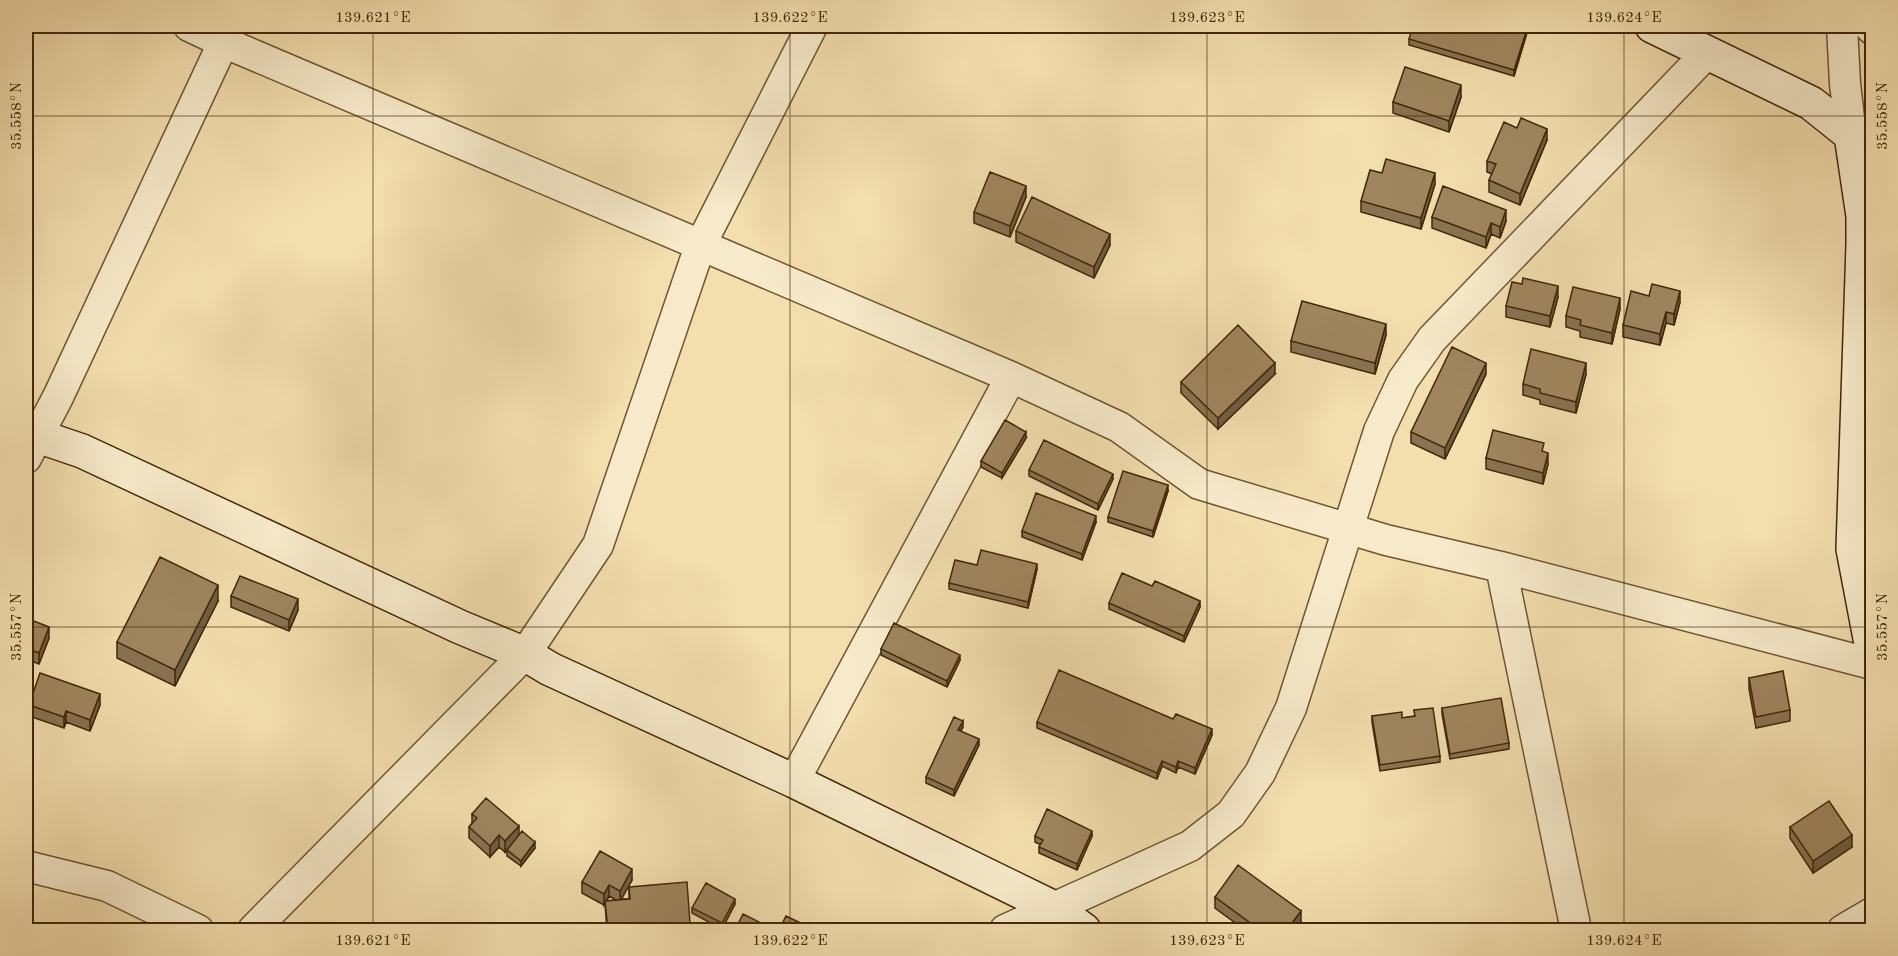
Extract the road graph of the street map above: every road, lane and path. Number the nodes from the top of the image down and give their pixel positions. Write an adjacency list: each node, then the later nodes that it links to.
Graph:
1 (189, 26): 7 (street)
2 (812, 26): 10 (street)
3 (1652, 26): 8 (street)
4 (1842, 26): 9 (street)
5 (1869, 26): 6 (street)
6 (1872, 29)
7 (227, 34): 10 (street); 12 (street)
8 (1707, 53): 9 (street); 13 (street)
9 (1851, 135): 15 (street)
10 (700, 246): 11 (street); 16 (street)
11 (1011, 377): 13 (street); 18 (street)
12 (29, 442): 16 (street)
13 (1348, 528): 14 (street); 20 (street)
14 (1501, 567): 17 (street); 26 (street)
15 (1872, 649)
16 (525, 654): 18 (street); 23 (street)
17 (1872, 664)
18 (794, 781): 20 (street)
19 (26, 866): 22 (street)
20 (1054, 908): 24 (street); 25 (street)
21 (1872, 913): 27 (street)
22 (198, 930)
23 (253, 930)
24 (1005, 930)
25 (1084, 930)
26 (1576, 930)
27 (1843, 930)

